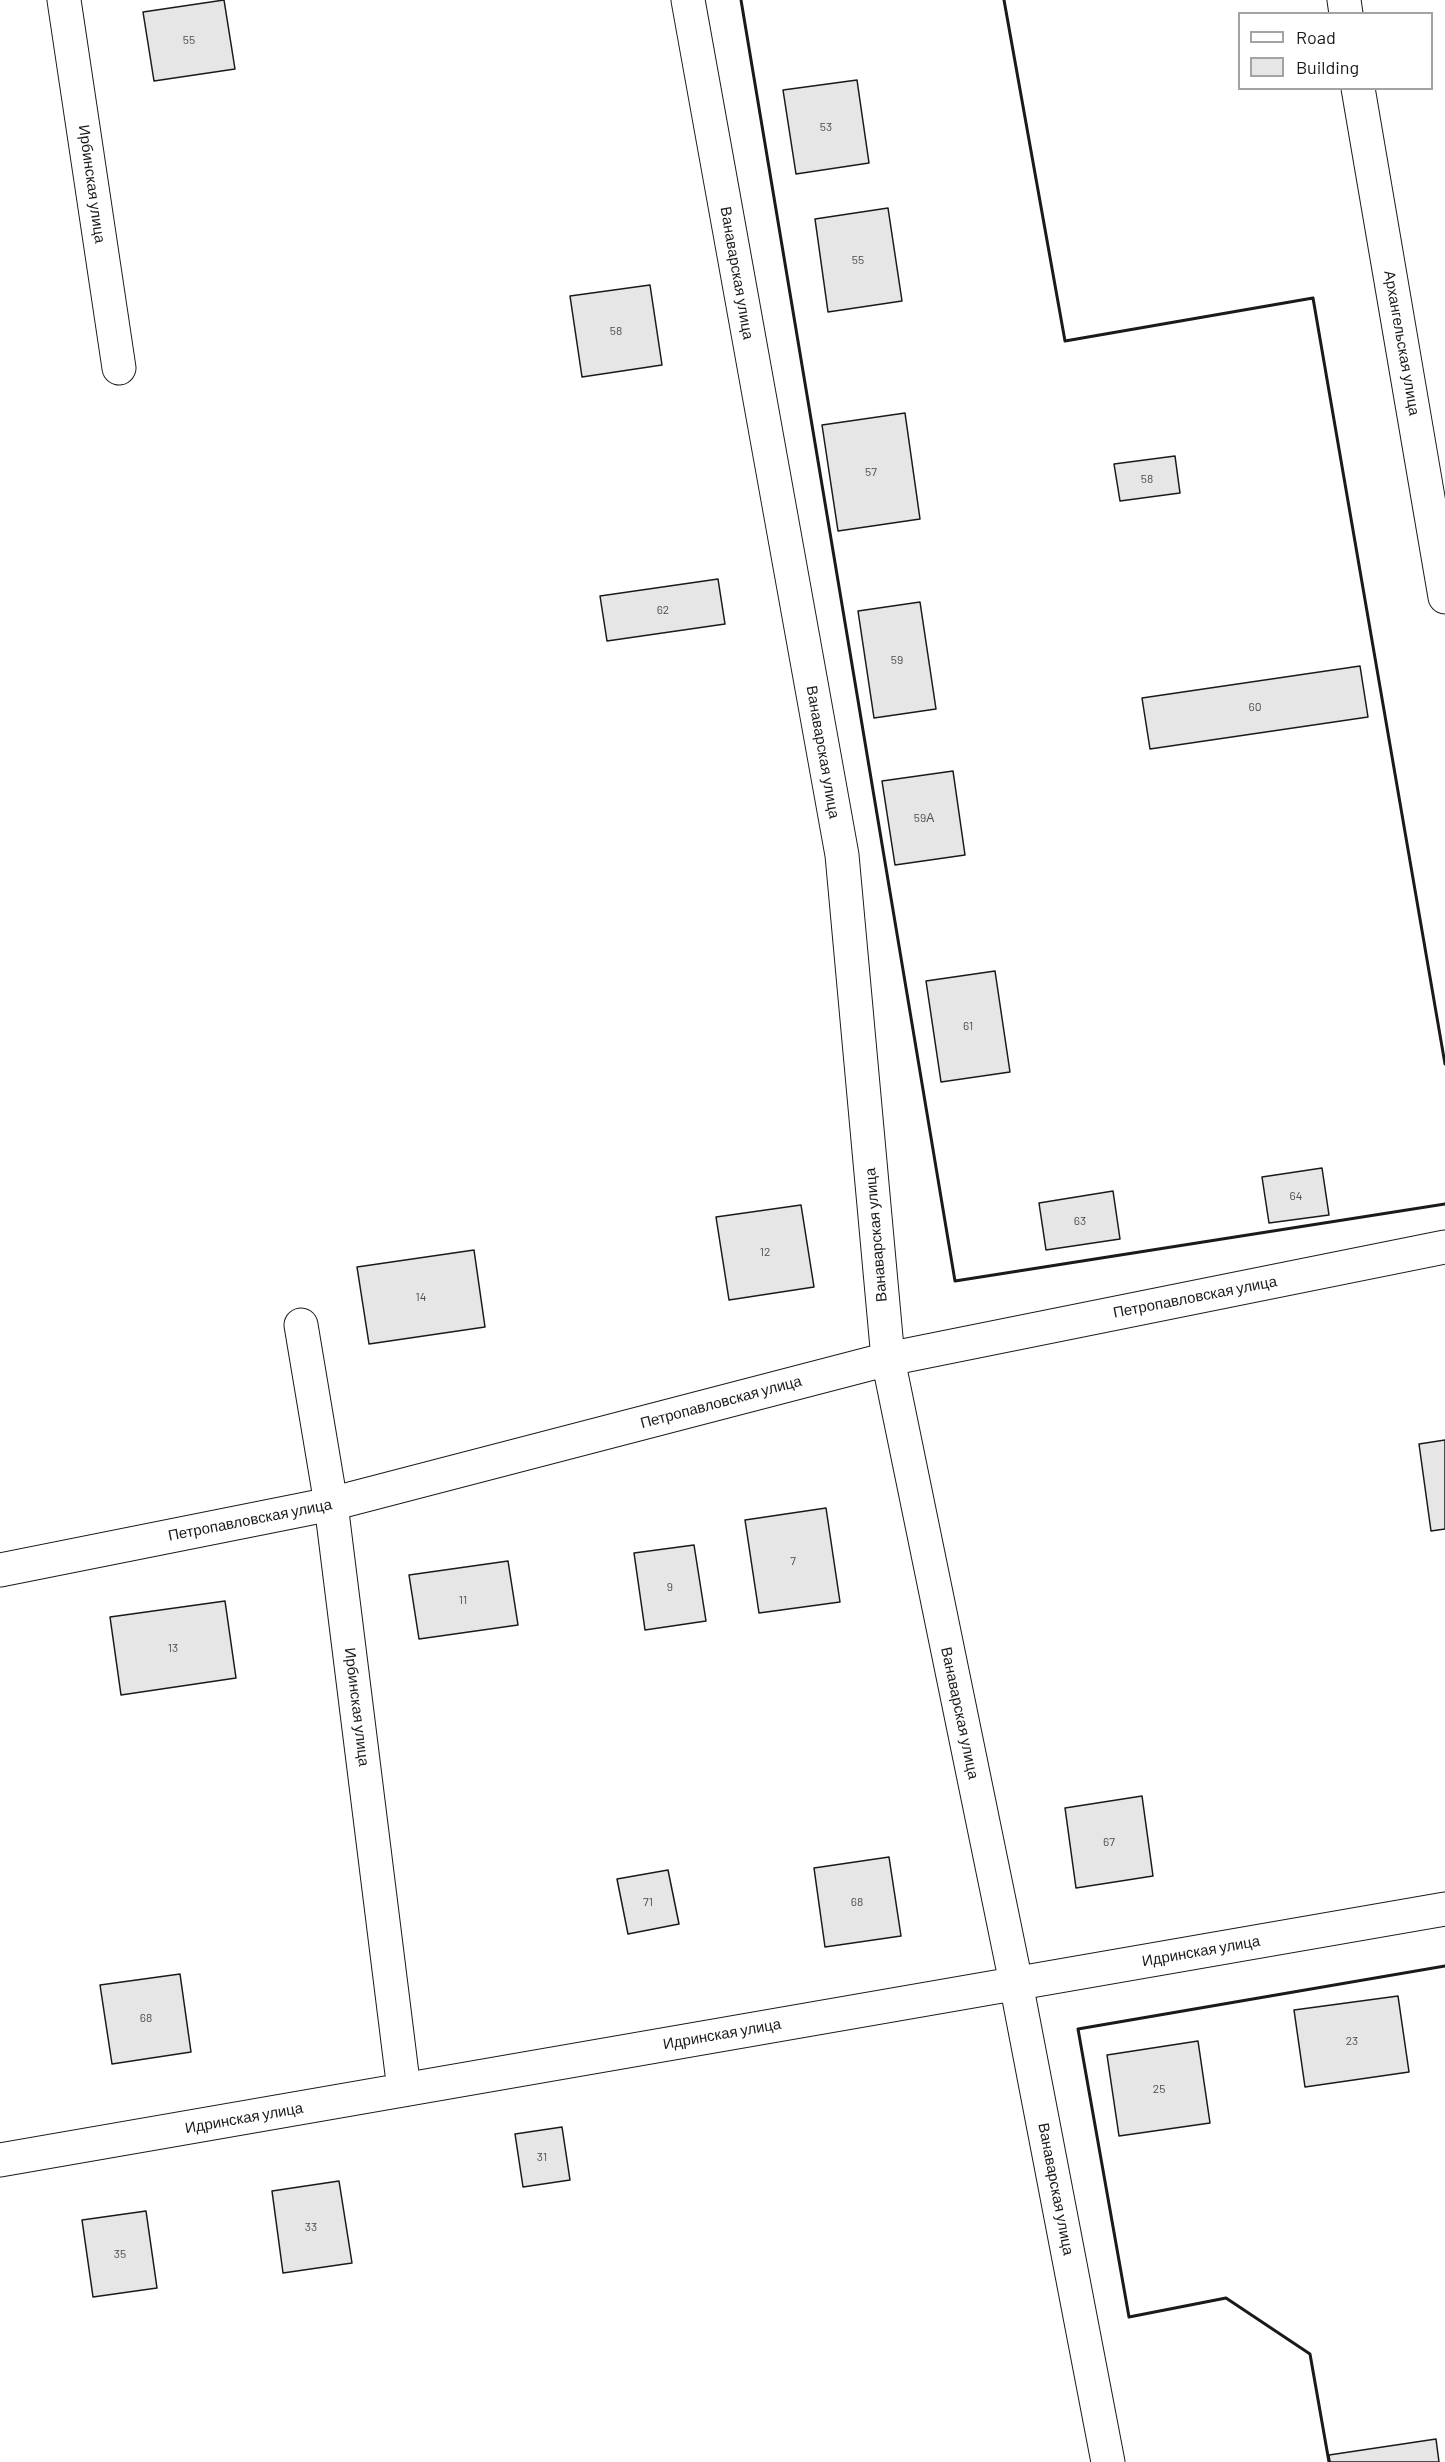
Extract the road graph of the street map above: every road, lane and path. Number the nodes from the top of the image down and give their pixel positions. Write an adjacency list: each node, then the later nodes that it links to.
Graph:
1 (64, 0): 4 (street, Ирбинская улица)
2 (688, 0): 8 (street, Ванаварская улица)
3 (1358, 90): 5 (street, Архангельская улица)
4 (119, 368)
5 (1445, 597)
6 (1445, 1247): 8 (street, Петропавловская улица)
7 (301, 1325): 9 (street, Ирбинская улица)
8 (888, 1359): 9 (street, Петропавловская улица); 12 (street, Ванаварская улица)
9 (331, 1504): 10 (street, Петропавловская улица); 13 (street, Ирбинская улица)
10 (0, 1570)
11 (1445, 1909): 12 (street, Идринская улица)
12 (1016, 1983): 13 (street, Идринская улица); 15 (street, Ванаварская улица)
13 (404, 2090): 14 (street, Идринская улица)
14 (0, 2160)
15 (1108, 2462)

